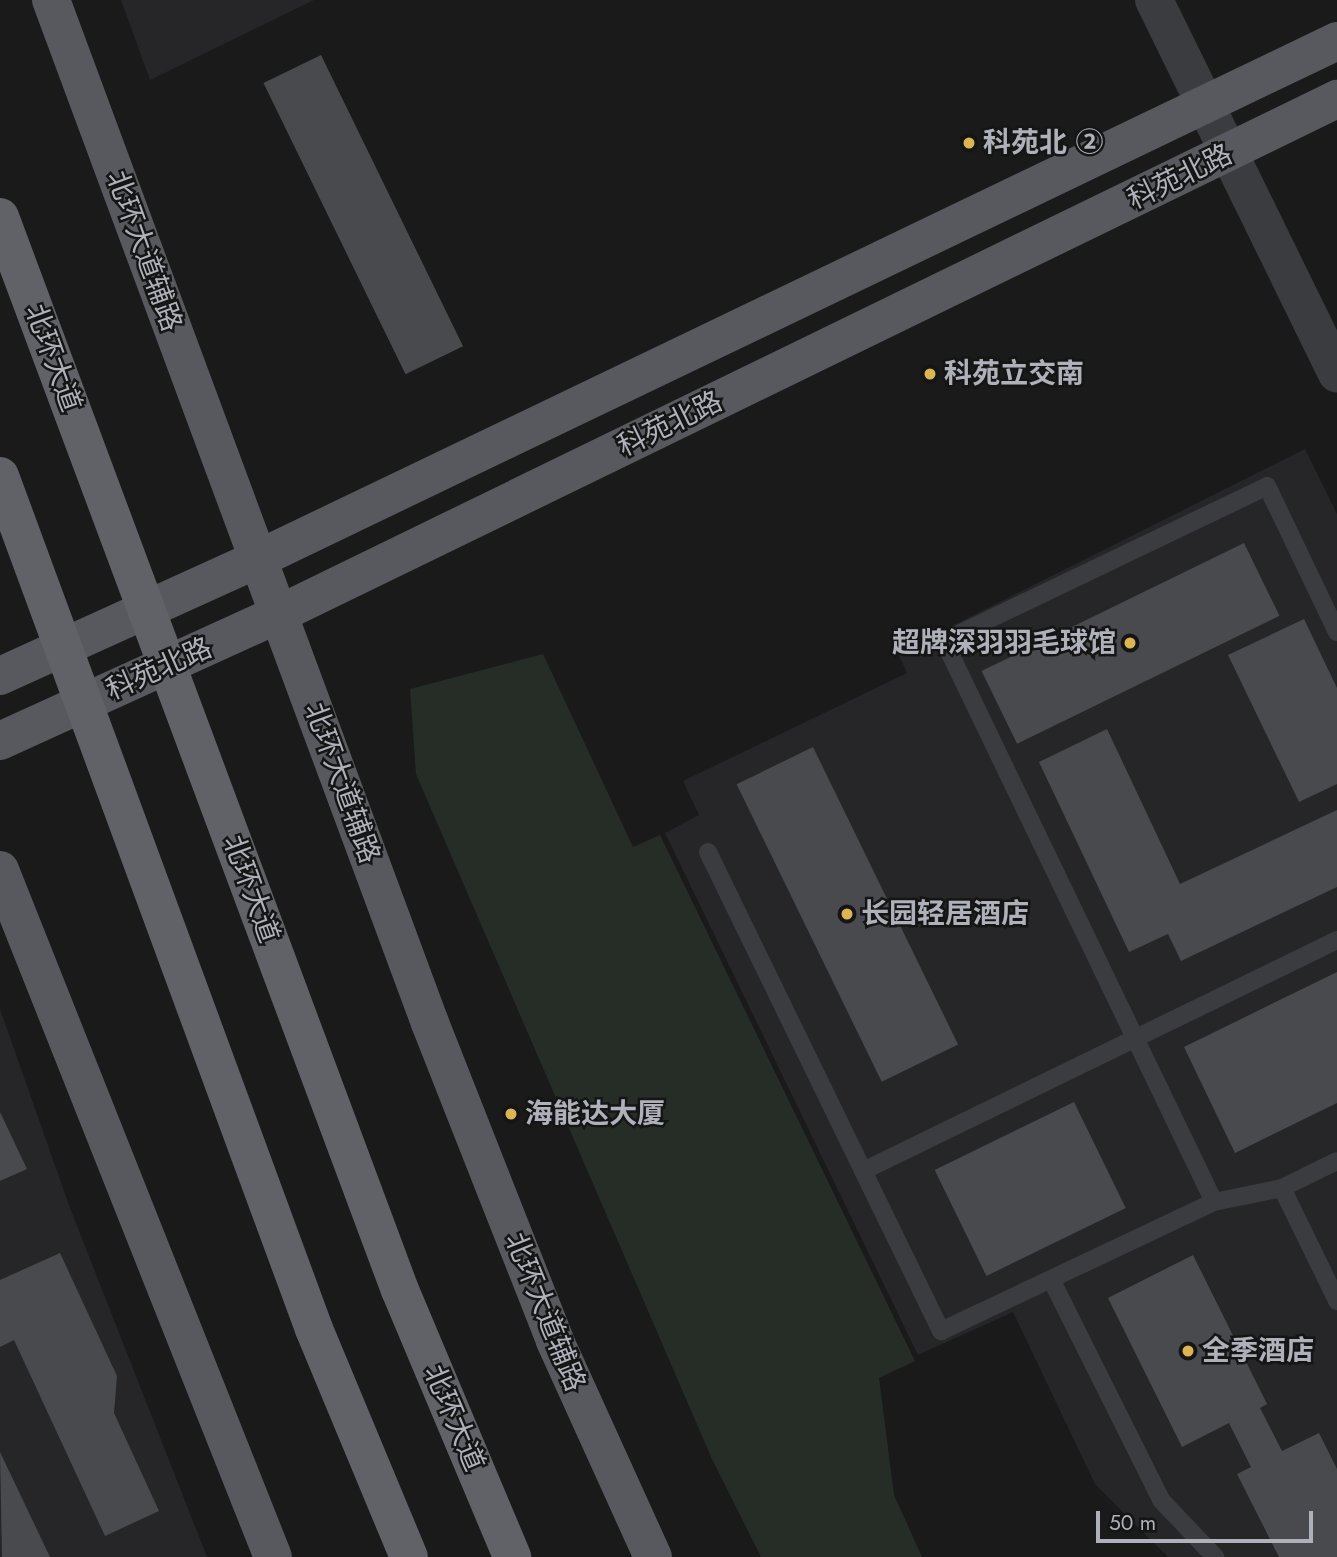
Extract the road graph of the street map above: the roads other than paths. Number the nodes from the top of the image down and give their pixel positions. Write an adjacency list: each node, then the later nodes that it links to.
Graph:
1 (51, 0): 10 (main road, 北环大道辅路)
2 (1154, 0): 5 (street)
3 (1337, 41): 5 (main road, 科苑北路)
4 (1337, 99): 6 (main road, 科苑北路)
5 (1205, 105): 6 (street); 10 (main road, 科苑北路)
6 (1229, 153): 8 (street); 11 (main road, 科苑北路)
7 (0, 217): 27 (highway, 北环大道, bridge)
8 (1337, 374)
9 (0, 476): 25 (highway, bridge)
10 (260, 558): 11 (main road, 北环大道辅路); 13 (main road, 科苑北路)
11 (279, 614): 14 (main road, 科苑北路); 28 (main road, 北环大道辅路)
12 (1337, 632): 18 (lane)
13 (0, 676)
14 (0, 741)
15 (708, 852): 20 (lane)
16 (0, 870): 26 (main road)
17 (1337, 940): 18 (lane)
18 (1135, 1038): 20 (lane); 22 (lane)
19 (1337, 1161): 21 (lane)
20 (863, 1171): 23 (lane)
21 (1282, 1188): 22 (lane); 24 (lane)
22 (1214, 1202): 23 (lane)
23 (1052, 1281): 29 (lane)
24 (1337, 1301)
25 (403, 1548)
26 (273, 1557)
27 (512, 1557)
28 (653, 1557)
29 (1215, 1557)

